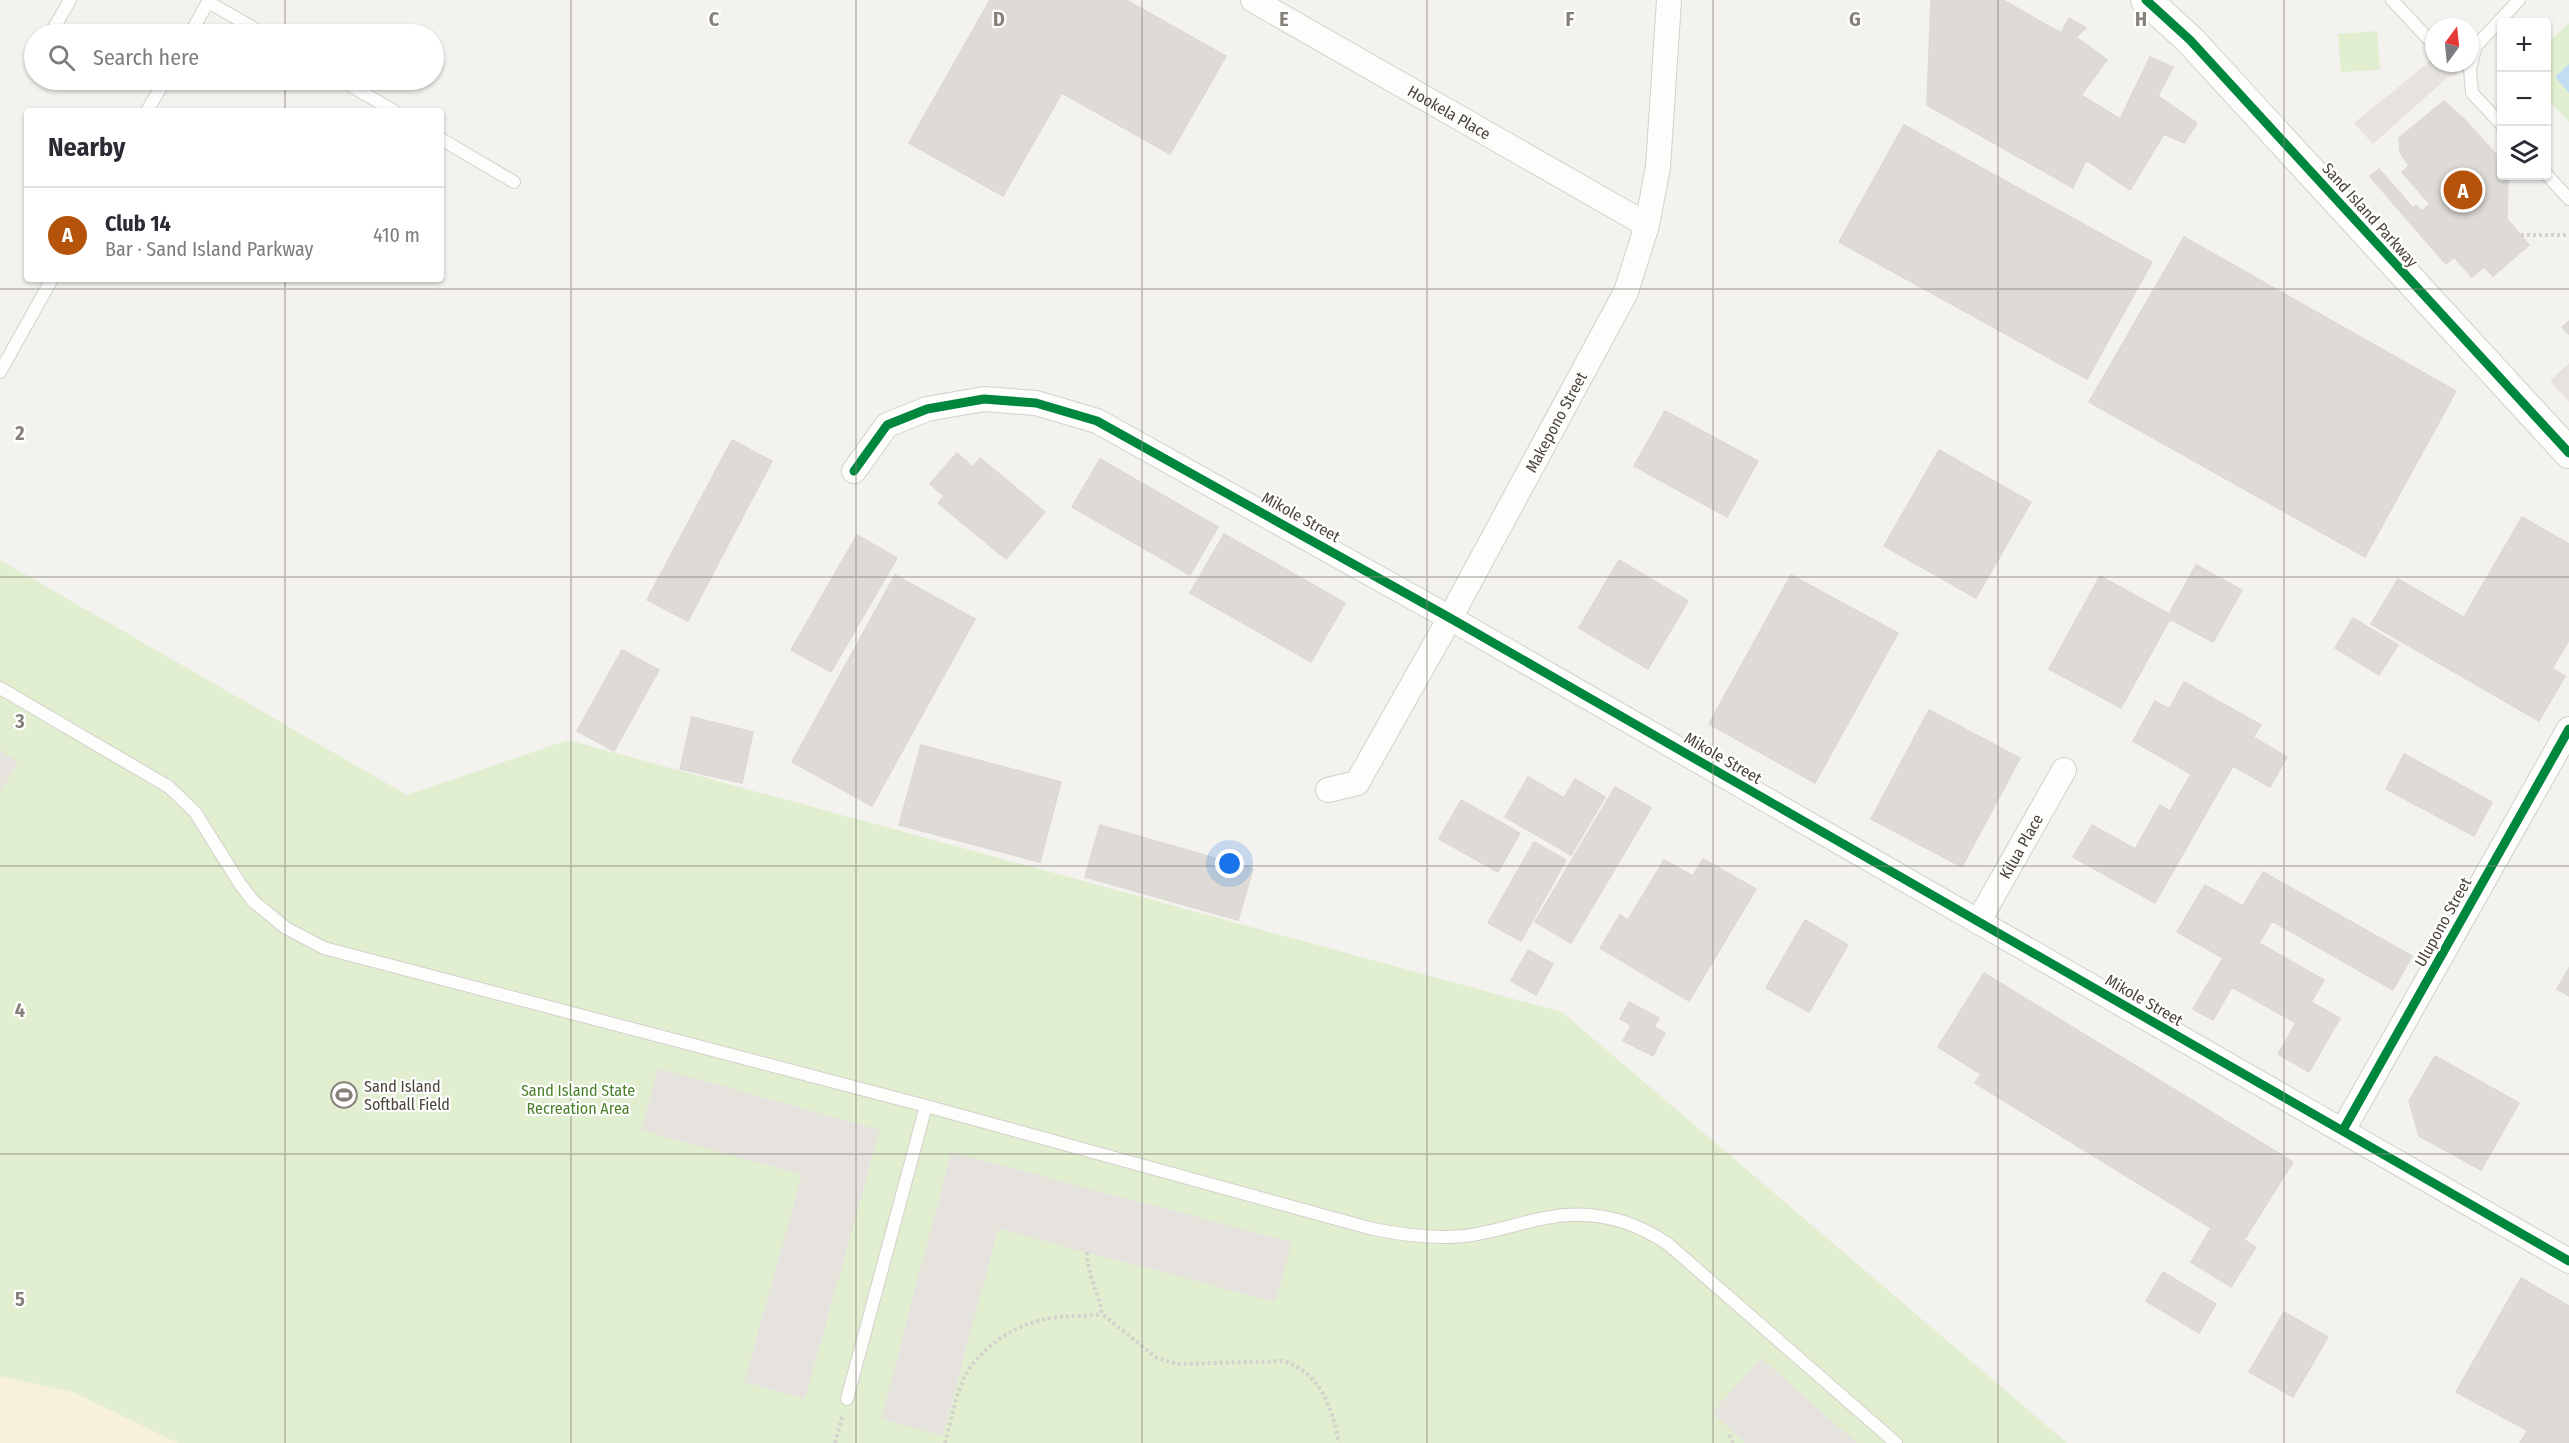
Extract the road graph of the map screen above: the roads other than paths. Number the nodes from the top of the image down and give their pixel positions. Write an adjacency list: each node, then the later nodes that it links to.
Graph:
1 (70, 0): 8 (lane)
2 (1253, 0): 23 (street, Hookela Place)
3 (1669, 0): 23 (street, Makepono Street)
4 (2146, 0): 26 (street, Sand Island Parkway)
5 (2392, 0): 11 (lane)
6 (2519, 0): 12 (lane)
7 (206, 1): 9 (lane); 10 (lane)
8 (56, 24)
9 (195, 24)
10 (246, 24)
11 (2425, 35)
12 (2479, 43)
13 (2467, 72): 18 (lane)
14 (159, 90): 16 (lane)
15 (358, 90): 17 (lane)
16 (149, 108)
17 (389, 108)
18 (2497, 120)
19 (444, 141): 21 (lane)
20 (2551, 179): 22 (lane)
21 (514, 182)
22 (2569, 199)
23 (1647, 225): 28 (street, Makepono Street)
24 (50, 282): 25 (lane)
25 (0, 372)
26 (2569, 453)
27 (854, 471): 28 (street, Mikole Street)
28 (1450, 618): 32 (street, Makepono Street); 33 (street, Mikole Street)
29 (0, 688): 34 (lane)
30 (2569, 729): 35 (street, Ulupono Street)
31 (2064, 770): 33 (street, Kilua Place)
32 (1328, 790)
33 (1978, 922): 35 (street, Mikole Street)
34 (926, 1106): 37 (lane); 38 (lane)
35 (2343, 1130): 36 (street, Mikole Street)
36 (2569, 1261)
37 (847, 1399)
38 (1896, 1443)

